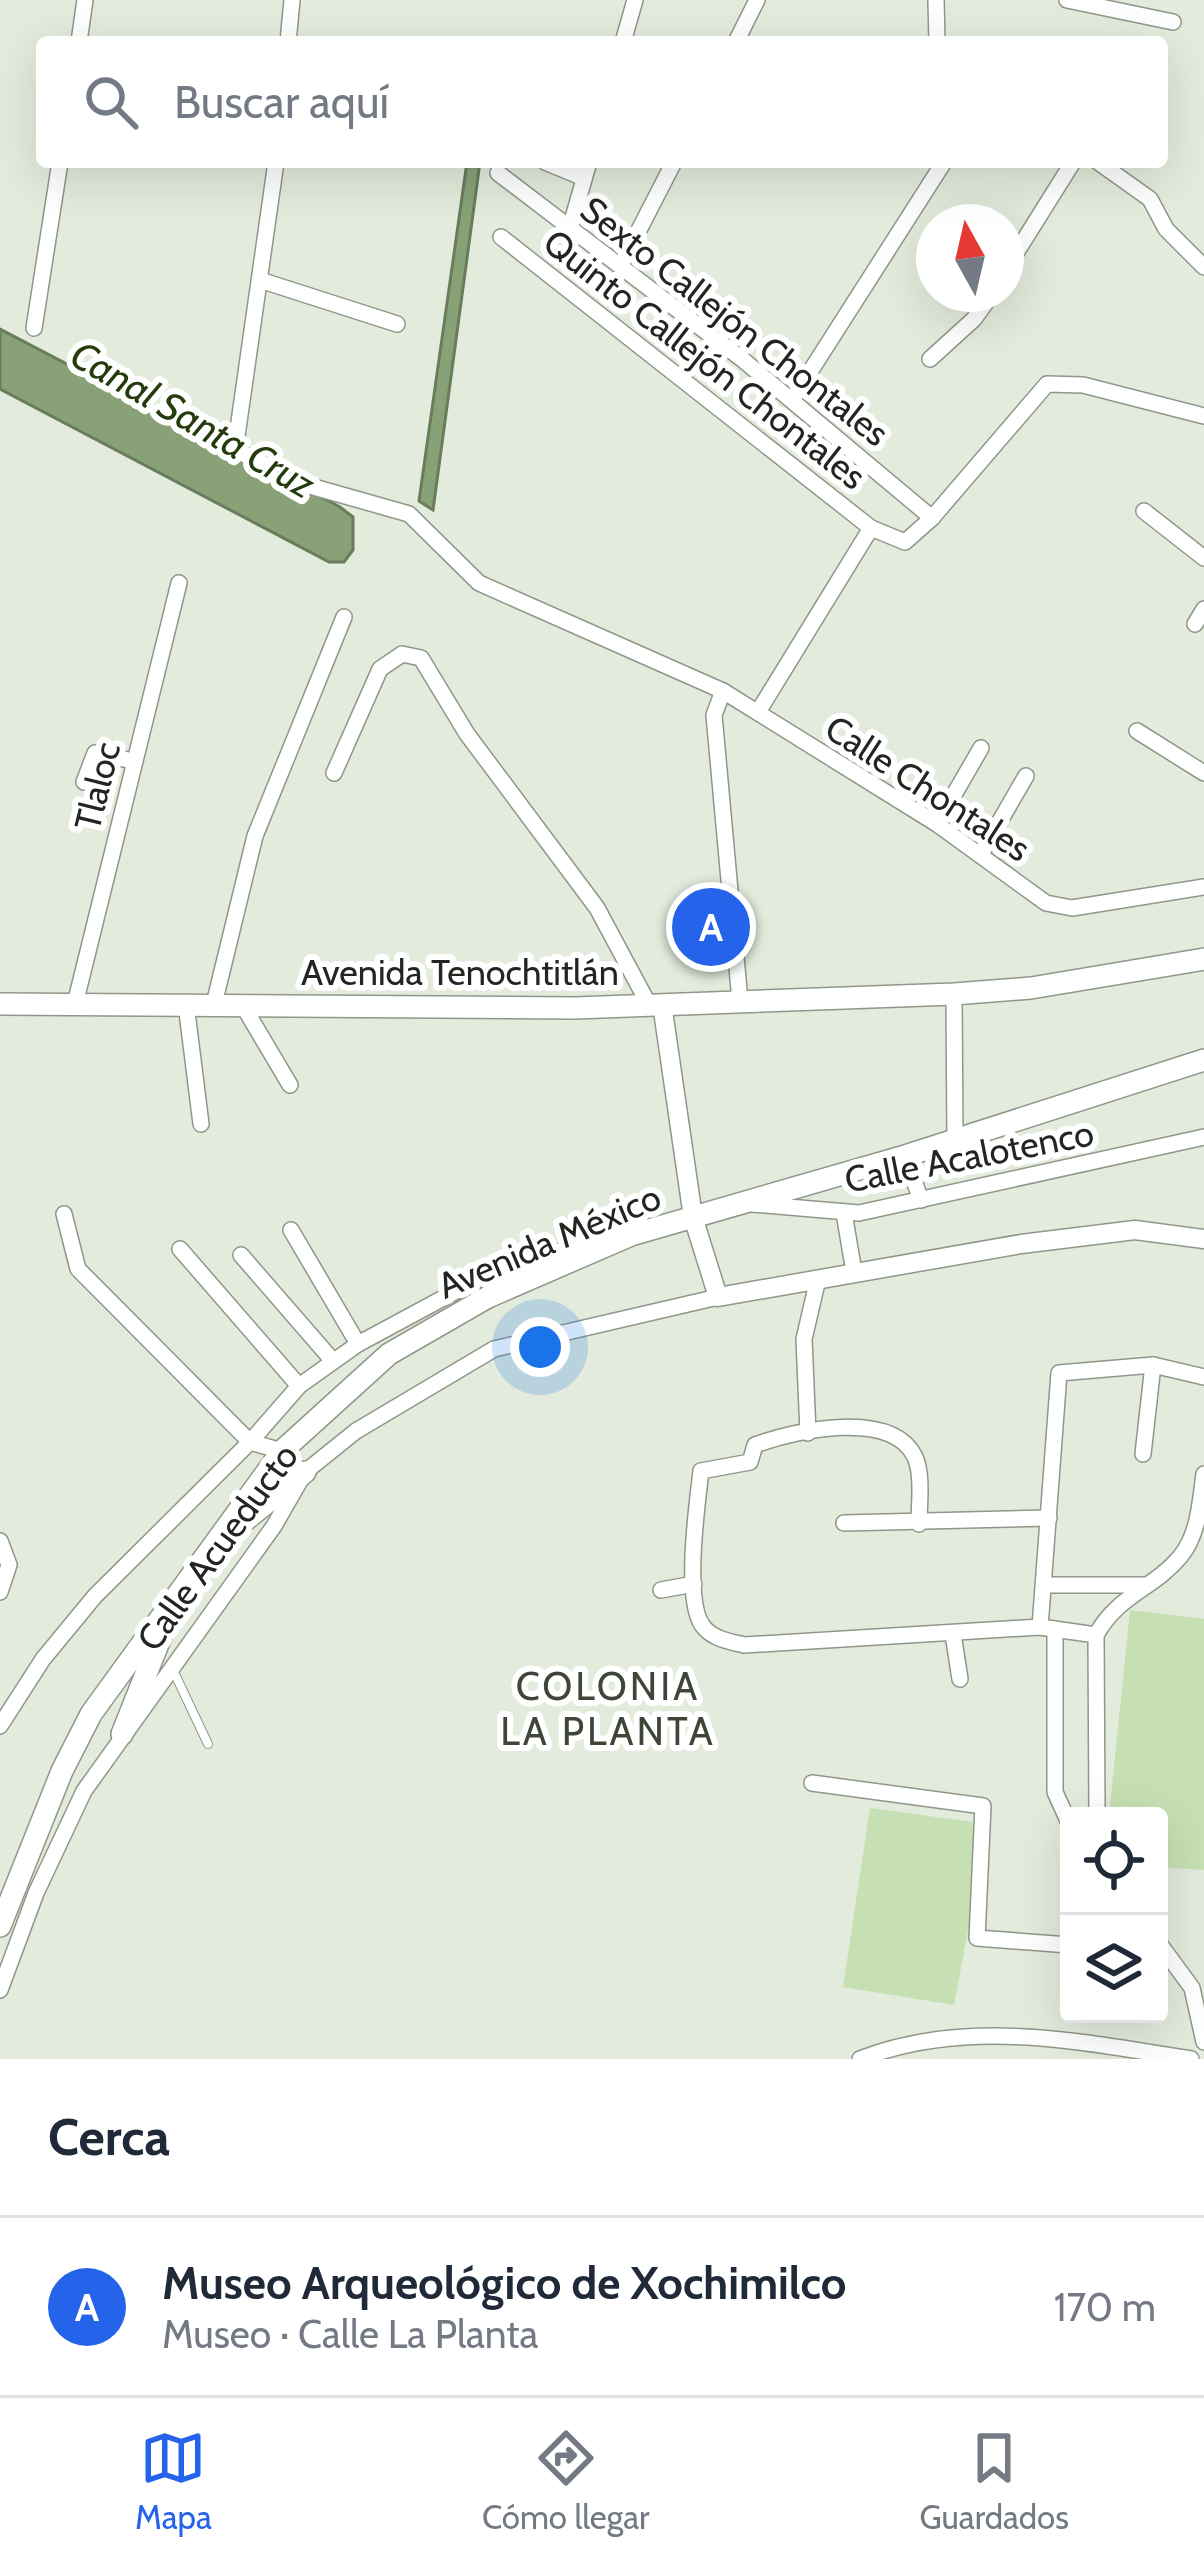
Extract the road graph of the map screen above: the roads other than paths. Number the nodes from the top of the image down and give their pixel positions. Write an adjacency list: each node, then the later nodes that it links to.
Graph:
1 (86, 0): 8 (street)
2 (292, 0): 9 (street)
3 (634, 0): 10 (street)
4 (757, 0): 11 (street)
5 (1067, 0): 7 (street)
6 (934, 1): 12 (street)
7 (1173, 22)
8 (80, 36)
9 (289, 36)
10 (625, 36)
11 (739, 36)
12 (937, 36)
13 (59, 168): 29 (street)
14 (275, 168): 26 (street)
15 (671, 168): 24 (street)
16 (940, 168): 31 (street)
17 (1069, 168): 23 (street)
18 (1106, 168): 25 (street)
19 (587, 170): 21 (street)
20 (498, 173): 21 (street, Sexto Callejón Chontales)
21 (570, 228): 24 (street, Sexto Callejón Chontales)
22 (501, 237): 35 (street, Quinto Callejón Chontales)
23 (1024, 240)
24 (621, 265): 31 (street, Sexto Callejón Chontales)
25 (1204, 267)
26 (263, 281): 28 (street); 39 (street, Calle Chontales)
27 (979, 312): 30 (street)
28 (397, 324)
29 (34, 328)
30 (930, 359)
31 (792, 400): 34 (street, Sexto Callejón Chontales)
32 (1204, 416): 34 (street)
33 (1144, 511): 36 (street)
34 (932, 518): 35 (street, Quinto Callejón Chontales)
35 (872, 528): 40 (street, Quinto Callejón Chontales)
36 (1204, 558)
37 (179, 583): 43 (street, Tlaloc)
38 (344, 617): 57 (street)
39 (723, 691): 40 (street, Calle Chontales); 53 (street)
40 (758, 712): 48 (street, Calle Chontales)
41 (1137, 731): 45 (street)
42 (981, 748): 48 (street)
43 (133, 761): 47 (street); 55 (street, Tlaloc)
44 (334, 772): 59 (street)
45 (1204, 773)
46 (1026, 776): 49 (street)
47 (84, 782)
48 (937, 824): 49 (street, Calle Chontales)
49 (981, 854): 50 (street, Calle Chontales)
50 (1204, 887)
51 (1204, 959): 52 (main road, Avenida Tenochtitlán)
52 (954, 994): 53 (main road, Avenida Tenochtitlán); 64 (street)
53 (740, 1001): 59 (main road, Avenida Tenochtitlán)
54 (0, 1004): 55 (main road, Avenida Tenochtitlán)
55 (75, 1004): 56 (main road, Avenida Tenochtitlán)
56 (186, 1004): 57 (main road, Avenida Tenochtitlán); 62 (street)
57 (214, 1004): 58 (main road, Avenida Tenochtitlán)
58 (242, 1004): 59 (main road, Avenida Tenochtitlán); 61 (street)
59 (656, 1004): 70 (street)
60 (1204, 1060): 64 (main road, Avenida México)
61 (290, 1085)
62 (201, 1124)
63 (1204, 1137): 66 (street, Calle Acalotenco)
64 (956, 1140): 65 (main road, Avenida México)
65 (904, 1156): 66 (street); 67 (main road, Avenida México)
66 (921, 1200): 69 (street, Calle Acalotenco)
67 (743, 1203): 69 (street, Calle Acalotenco); 70 (main road, Avenida México)
68 (64, 1214): 85 (street)
69 (844, 1214): 76 (street)
70 (693, 1217): 72 (main road, Avenida México); 78 (street)
71 (291, 1230): 79 (street)
72 (631, 1235): 79 (street); 86 (main road, Avenida México)
73 (1204, 1239): 76 (street, Calle Acueducto)
74 (180, 1250): 83 (street)
75 (241, 1255): 80 (street)
76 (854, 1272): 77 (street, Calle Acueducto)
77 (818, 1279): 78 (street, Calle Acueducto); 84 (street)
78 (718, 1297): 88 (street, Calle Acueducto)
79 (358, 1345): 80 (street)
80 (333, 1361): 83 (street)
81 (1154, 1365): 82 (street); 87 (street); 90 (street)
82 (1204, 1377)
83 (299, 1386): 85 (street)
84 (808, 1433): 92 (street); 98 (street)
85 (250, 1442): 86 (street); 106 (street)
86 (282, 1451): 93 (main road, Avenida México)
87 (1144, 1454)
88 (305, 1472): 93 (main road); 104 (street, Calle Acueducto)
89 (1204, 1474): 96 (street)
90 (1049, 1518): 92 (street); 95 (street)
91 (844, 1523): 92 (street)
92 (919, 1524)
93 (219, 1540): 100 (main road, Avenida México)
94 (0, 1541): 99 (street)
95 (1045, 1585): 96 (street); 101 (street)
96 (1147, 1585): 103 (street)
97 (661, 1590): 98 (street)
98 (694, 1591): 102 (street)
99 (0, 1592)
100 (167, 1616): 107 (main road); 112 (main road, Avenida México)
101 (1048, 1628): 102 (street); 103 (street); 110 (street)
102 (953, 1634): 105 (street)
103 (1096, 1635): 111 (street)
104 (172, 1666): 107 (street, Calle Acueducto); 108 (lane)
105 (960, 1679)
106 (0, 1726)
107 (122, 1734): 115 (street, Calle Acueducto)
108 (208, 1744)
109 (812, 1783): 113 (street)
110 (1062, 1807)
111 (1097, 1807)
112 (0, 1926)
113 (1060, 1944)
114 (1168, 1955): 116 (street)
115 (0, 1990)
116 (1204, 2042)
117 (860, 2059): 118 (street)
118 (1191, 2059)

